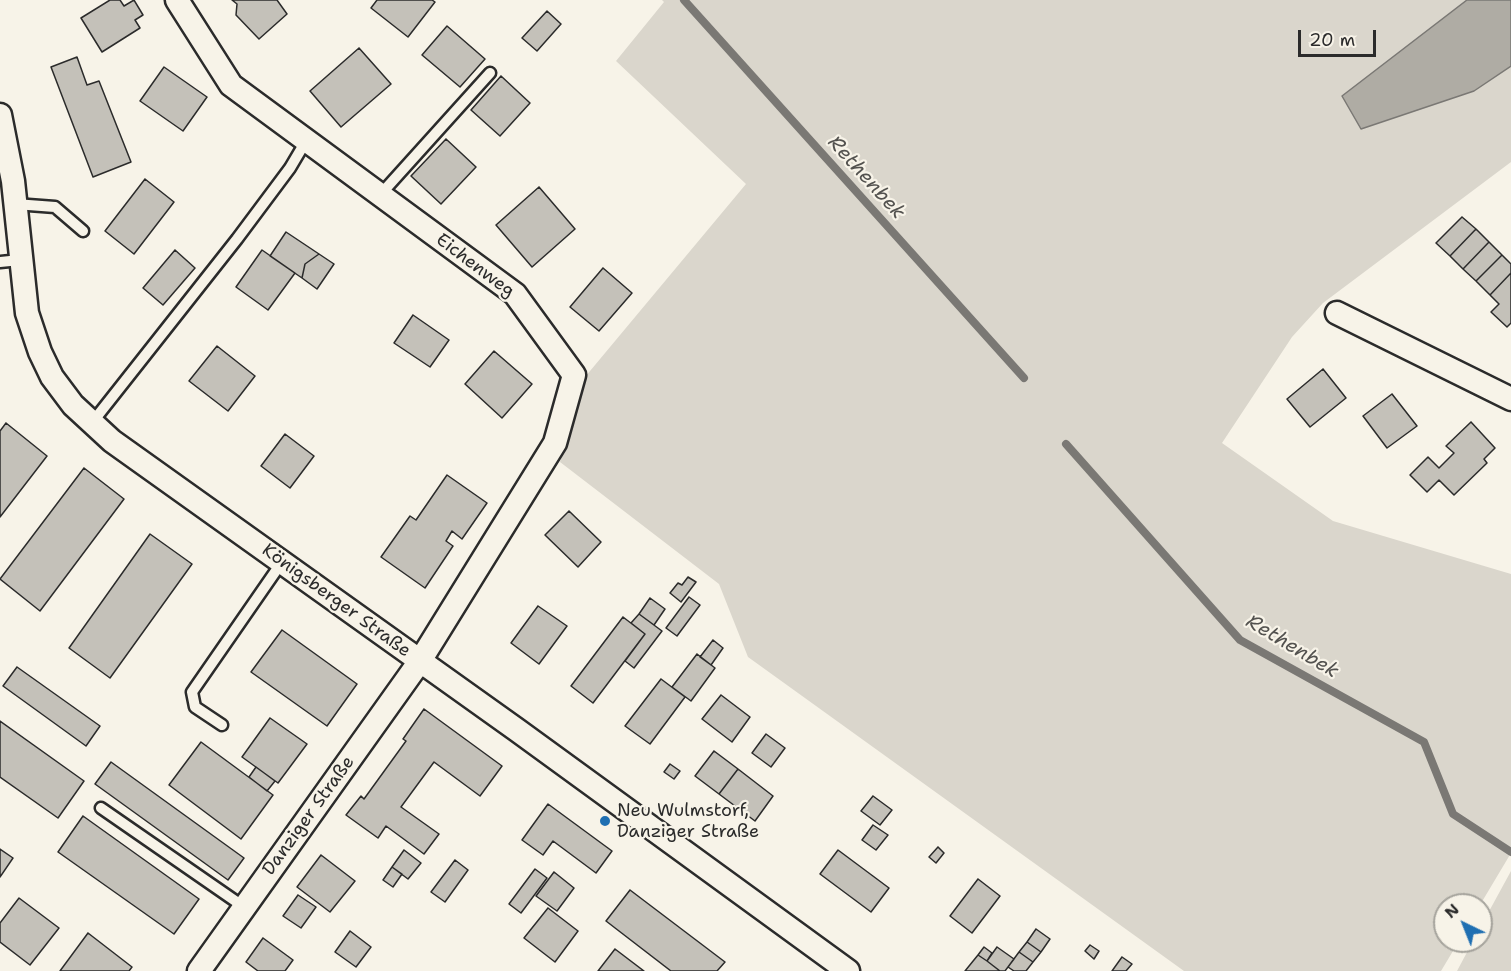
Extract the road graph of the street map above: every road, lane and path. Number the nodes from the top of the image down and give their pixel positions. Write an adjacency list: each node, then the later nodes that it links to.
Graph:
1 (177, 0): 4 (street, Eichenweg)
2 (490, 73): 5 (lane)
3 (0, 116): 6 (street, Königsberger Straße)
4 (306, 141): 5 (street, Eichenweg); 11 (lane)
5 (380, 195): 13 (street, Eichenweg)
6 (15, 204): 7 (lane); 8 (street, Königsberger Straße)
7 (83, 231)
8 (10, 261): 11 (street, Königsberger Straße)
9 (1337, 313): 10 (street)
10 (1511, 399)
11 (91, 424): 12 (street, Königsberger Straße)
12 (282, 562): 13 (street, Königsberger Straße); 14 (lane)
13 (420, 661): 16 (street, Danziger Straße); 18 (street, Königsberger Straße)
14 (222, 725)
15 (101, 808): 16 (lane)
16 (244, 907): 17 (street, Danziger Straße)
17 (201, 970)
18 (848, 971)

